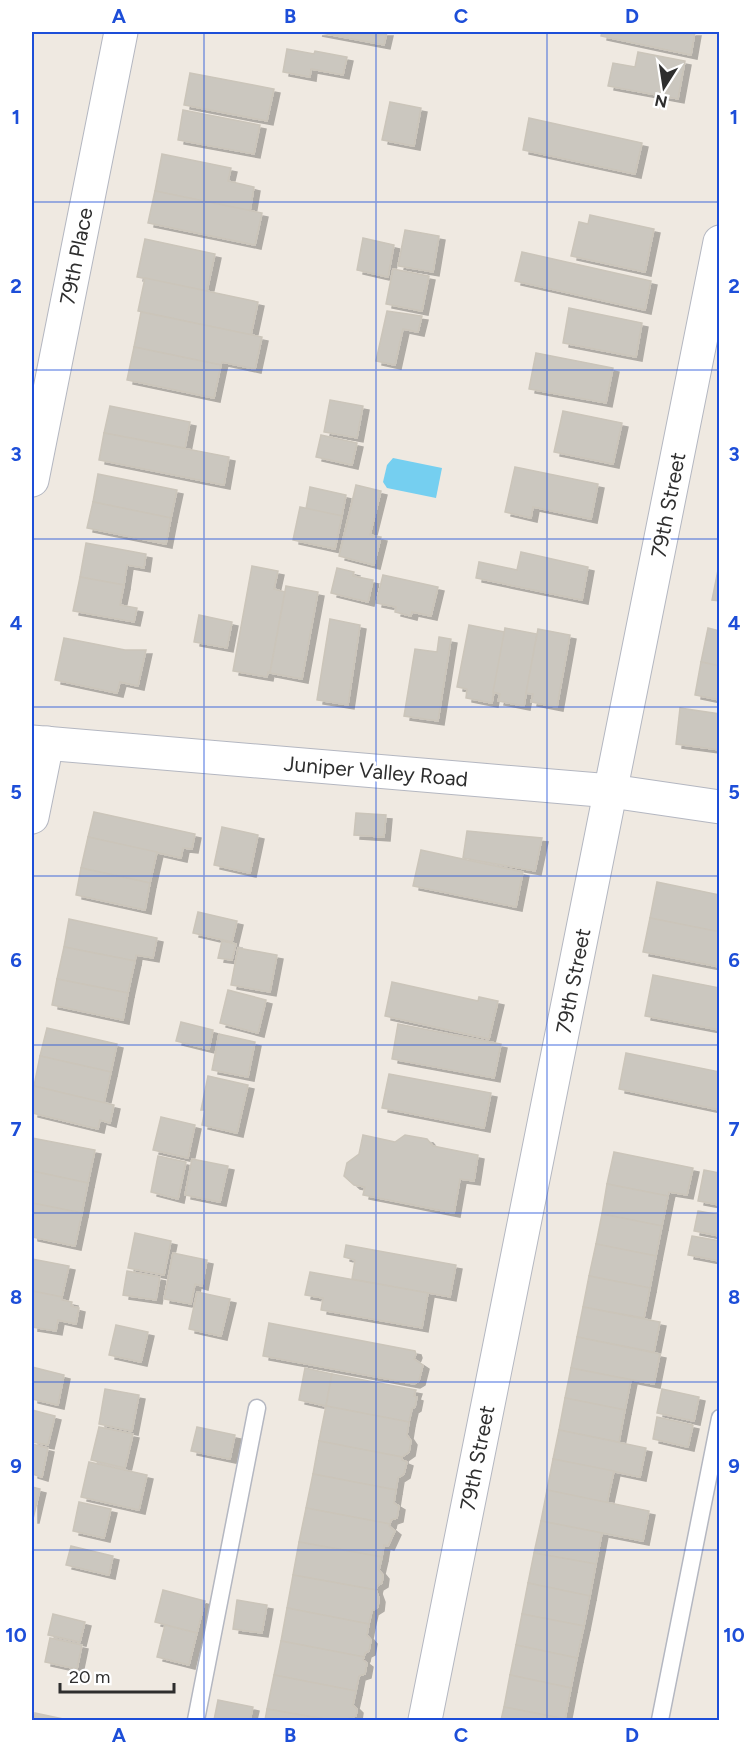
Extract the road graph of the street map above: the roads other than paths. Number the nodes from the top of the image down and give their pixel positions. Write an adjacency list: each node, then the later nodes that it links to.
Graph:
1 (121, 32): 3 (street, 79th Place)
2 (720, 242): 5 (street, 79th Street)
3 (32, 480)
4 (39, 743): 5 (street, Juniper Valley Road); 7 (street)
5 (611, 791): 6 (street, Juniper Valley Road); 11 (street, 79th Street)
6 (720, 807)
7 (32, 817)
8 (257, 1408): 10 (lane)
9 (720, 1418): 12 (lane)
10 (196, 1720)
11 (425, 1720)
12 (660, 1720)

